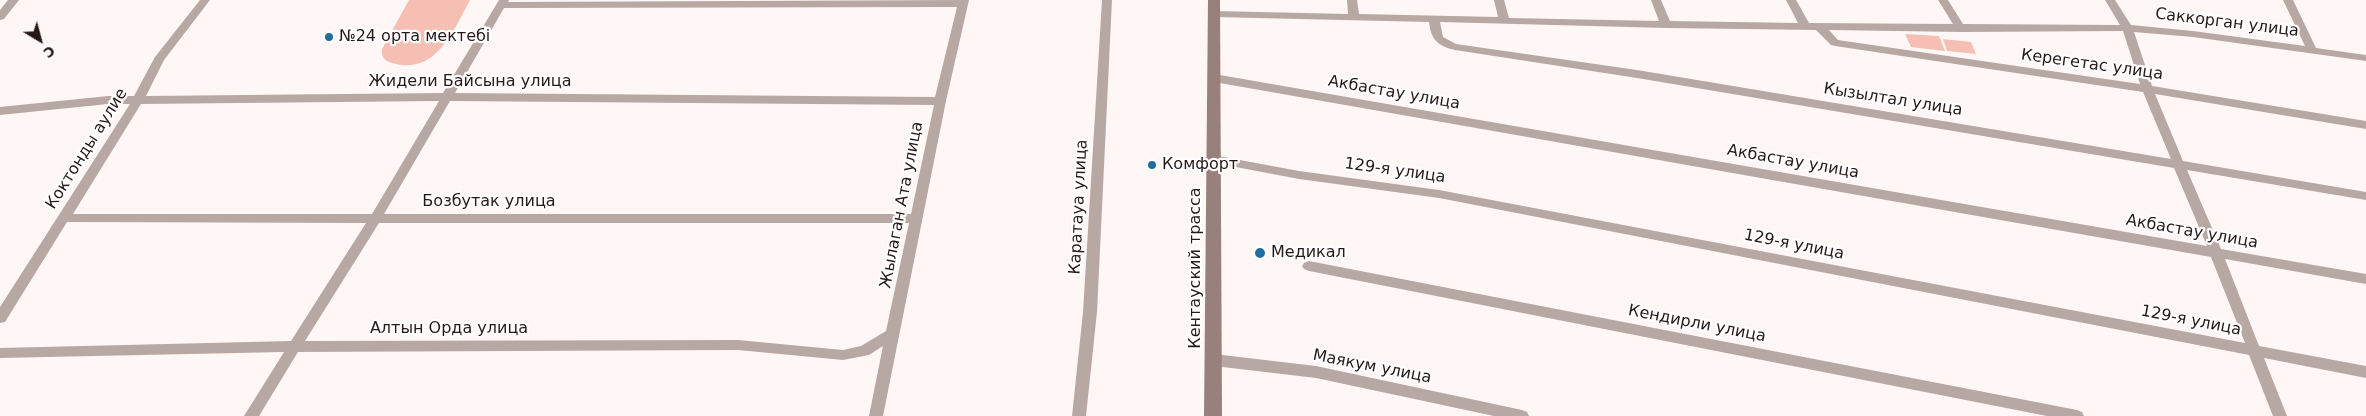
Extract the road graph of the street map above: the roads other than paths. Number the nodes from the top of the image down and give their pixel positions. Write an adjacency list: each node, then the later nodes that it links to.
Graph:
1 (14, 0): 15 (street)
2 (205, 0): 28 (street, Коктонды аулие)
3 (1108, 0): 50 (street, Каратауа улица)
4 (1352, 0): 14 (street)
5 (1499, 0): 17 (street)
6 (1656, 0): 18 (street)
7 (1791, 0): 19 (street)
8 (1943, 0): 22 (street)
9 (2110, 0): 21 (street)
10 (2288, 0): 23 (street)
11 (963, 2): 12 (street); 29 (street, Жылаган Ата улица)
12 (502, 3): 27 (street)
13 (1214, 7): 14 (street, Саккорган улица); 25 (main road, Кентауский трасса)
14 (1354, 16): 16 (street, Саккорган улица)
15 (0, 17)
16 (1434, 19): 17 (street, Саккорган улица); 33 (street, Кызылтал улица)
17 (1504, 19): 18 (street, Саккорган улица)
18 (1666, 25): 19 (street, Саккорган улица)
19 (1806, 27): 20 (street, Саккорган улица)
20 (1820, 27): 22 (street, Саккорган улица); 26 (street, Керегетас улица)
21 (2126, 28): 22 (street, Саккорган улица); 23 (street, Саккорган улица); 26 (street)
22 (1961, 29)
23 (2312, 50): 24 (street, Саккорган улица)
24 (2366, 58)
25 (1214, 78): 32 (main road, Кентауский трасса); 38 (street, Акбастау улица)
26 (2148, 89): 31 (street, Керегетас улица); 33 (street)
27 (447, 97): 28 (street, Жидели Байсына улица); 29 (street, Жидели Байсына улица); 36 (street)
28 (138, 100): 30 (street, Жидели Байсына улица); 35 (street, Коктонды аулие)
29 (940, 102): 37 (street, Жылаган Ата улица)
30 (0, 110)
31 (2366, 125)
32 (1213, 160): 44 (street, 129-я улица); 46 (main road, Кентауский трасса)
33 (2178, 163): 34 (street, Кызылтал улица); 38 (street)
34 (2366, 196)
35 (62, 218): 36 (street, Бозбутак улица); 41 (street, Коктонды аулие)
36 (375, 219): 37 (street, Бозбутак улица); 43 (street)
37 (916, 219): 42 (street, Жылаган Ата улица)
38 (2216, 253): 40 (street, Акбастау улица); 44 (street)
39 (1309, 266): 53 (street, Кендирли улица)
40 (2366, 279)
41 (0, 318)
42 (893, 334): 43 (street, Алтын Орда улица); 49 (street, Жылаган Ата улица)
43 (294, 347): 45 (street, Алтын Орда улица); 48 (street)
44 (2254, 351): 47 (street, 129-я улица); 54 (street)
45 (0, 353)
46 (1214, 360): 51 (main road, Кентауский трасса); 52 (street, Маякум улица)
47 (2366, 372)
48 (251, 416)
49 (876, 416)
50 (1079, 416)
51 (1213, 416)
52 (1522, 416)
53 (2077, 416)
54 (2280, 416)

